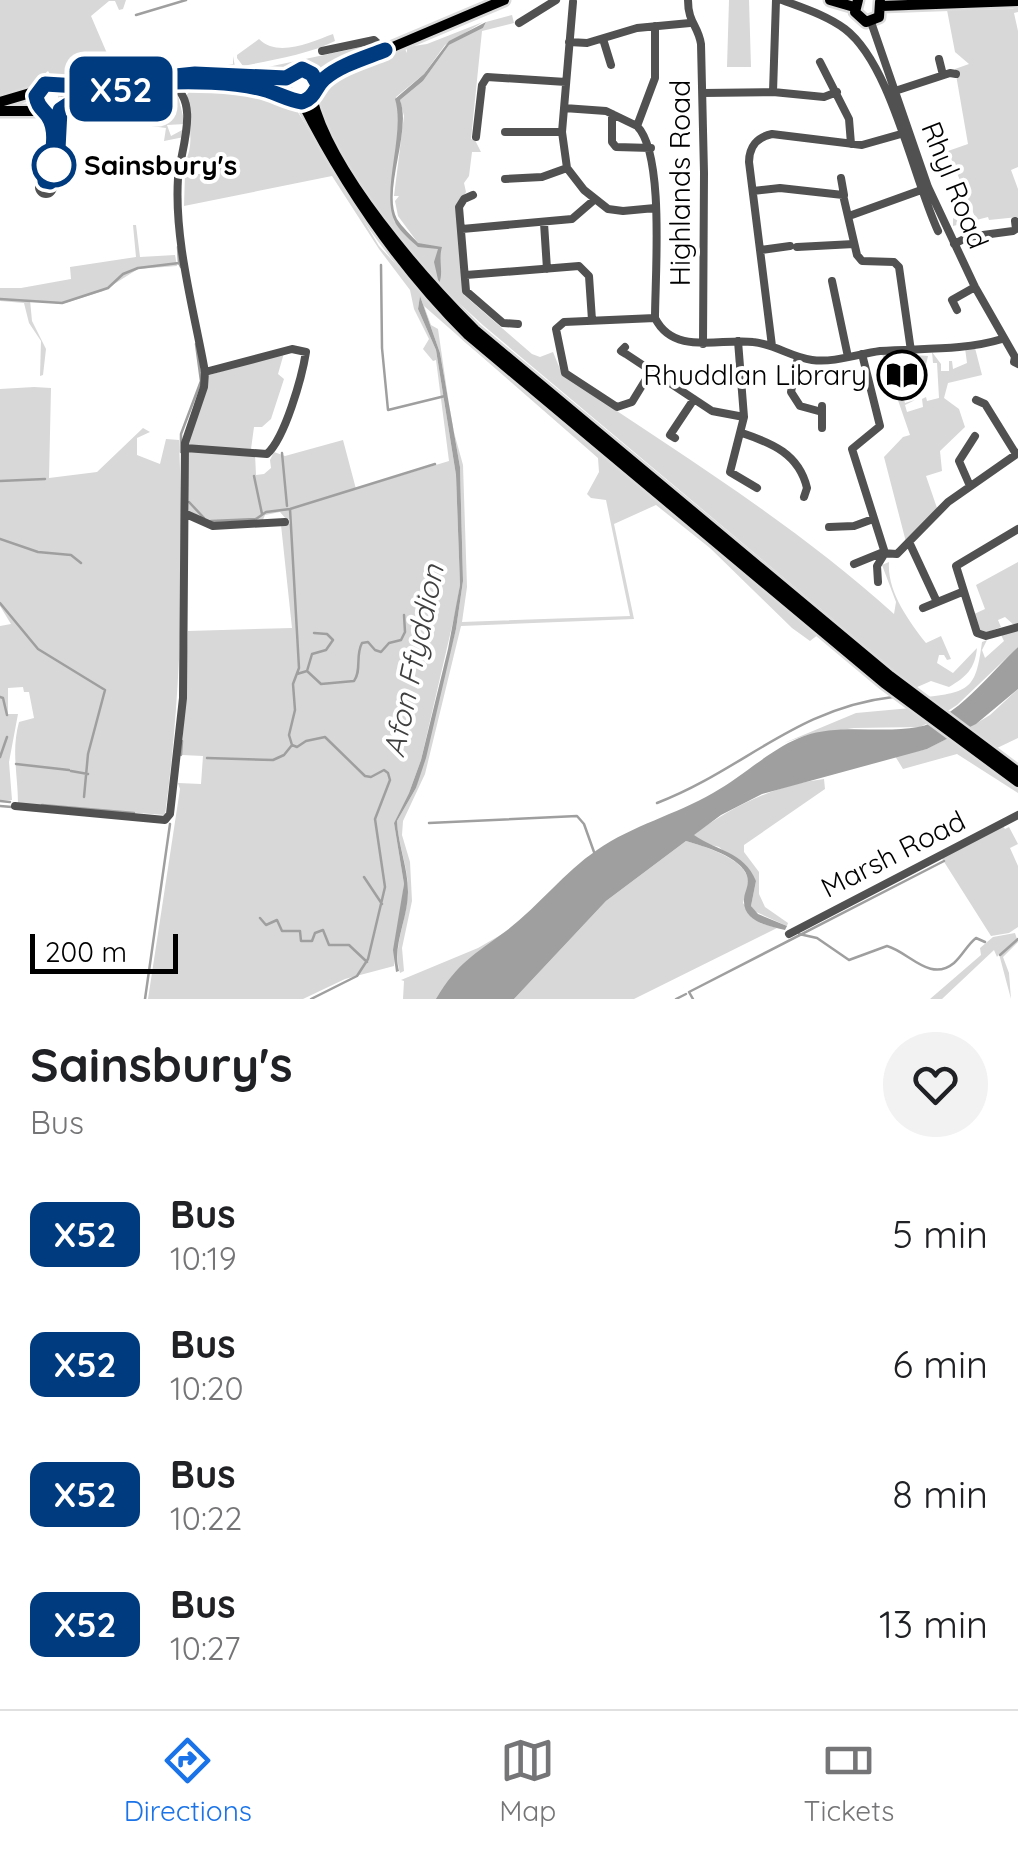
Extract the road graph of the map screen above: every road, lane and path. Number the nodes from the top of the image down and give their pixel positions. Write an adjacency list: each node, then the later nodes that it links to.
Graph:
1 (504, 0): 17 (main road)
2 (556, 0): 11 (street)
3 (688, 0): 12 (street, Highlands Road)
4 (779, 0): 31 (street); 46 (street)
5 (830, 0): 9 (main road)
6 (571, 1): 15 (street)
7 (1018, 1): 8 (main road)
8 (880, 3): 10 (main road)
9 (856, 4): 10 (main road)
10 (871, 22): 30 (street, Rhyl Road)
11 (522, 23)
12 (691, 24): 13 (street); 33 (street, Highlands Road)
13 (655, 26): 14 (street); 42 (street)
14 (603, 39): 15 (street); 19 (street)
15 (569, 42): 24 (street)
16 (322, 50): 17 (street)
17 (385, 50): 29 (main road)
18 (940, 58): 22 (street)
19 (611, 65)
20 (825, 66): 32 (street)
21 (956, 74): 22 (street)
22 (942, 75): 30 (street)
23 (286, 78): 27 (main road); 29 (main road); 34 (main road)
24 (566, 82): 38 (street); 45 (street)
25 (194, 83): 26 (main road); 34 (main road); 35 (street)
26 (170, 84): 35 (street); 37 (main road)
27 (58, 85): 28 (main road); 37 (main road)
28 (38, 91): 36 (main road); 39 (main road)
29 (311, 91): 34 (main road); 110 (main road)
30 (895, 91): 52 (street, Rhyl Road)
31 (773, 92): 32 (street); 33 (street)
32 (836, 92): 47 (street)
33 (703, 93): 75 (street, Highlands Road)
34 (286, 94)
35 (183, 96): 83 (street)
36 (0, 102)
37 (61, 108): 39 (main road); 39 (street)
38 (564, 108): 41 (street); 44 (street)
39 (44, 111): 40 (main road)
40 (0, 112)
41 (612, 114): 42 (street); 48 (street)
42 (637, 126): 48 (street)
43 (505, 132): 44 (street)
44 (562, 132): 49 (street)
45 (478, 134)
46 (901, 134): 47 (street); 52 (street)
47 (851, 144): 53 (street)
48 (651, 148): 57 (street)
49 (567, 168): 50 (street); 55 (street)
50 (511, 177)
51 (841, 178): 56 (street)
52 (924, 189): 56 (street); 61 (street); 63 (street, Rhyl Road)
53 (754, 191): 56 (street); 64 (street)
54 (469, 194): 60 (street)
55 (594, 200): 57 (street); 59 (street)
56 (846, 207): 62 (street)
57 (654, 208): 70 (street)
58 (1014, 221): 63 (street)
59 (544, 223): 60 (street); 65 (street)
60 (462, 229): 66 (street)
61 (938, 231)
62 (854, 244): 64 (street); 78 (street)
63 (954, 244): 68 (street, Rhyl Road)
64 (760, 250): 76 (street)
65 (547, 268): 66 (street); 71 (street)
66 (466, 275): 72 (street)
67 (832, 281): 81 (street)
68 (975, 287): 69 (street); 73 (street, Rhyl Road)
69 (957, 310)
70 (655, 318): 71 (street); 75 (street)
71 (592, 320): 84 (street)
72 (515, 325)
73 (1002, 338): 78 (street); 82 (street, Rhyl Road)
74 (738, 341): 75 (street); 76 (street); 87 (street)
75 (703, 344)
76 (772, 346): 80 (street)
77 (621, 347): 84 (street)
78 (911, 351): 79 (street)
79 (862, 354): 81 (street); 98 (street)
80 (798, 357): 81 (street); 88 (street)
81 (848, 357)
82 (1017, 359)
83 (205, 372): 92 (street); 92 (street)
84 (651, 372): 85 (street)
85 (694, 399): 87 (street); 91 (street)
86 (976, 400): 93 (street)
87 (744, 416): 89 (street)
88 (822, 428)
89 (742, 433): 95 (street); 96 (street)
90 (975, 436): 94 (street)
91 (670, 438)
92 (185, 448): 97 (street)
93 (1017, 453): 94 (street)
94 (970, 486): 102 (street)
95 (757, 488)
96 (802, 499)
97 (186, 514): 99 (street); 113 (street)
98 (873, 519): 101 (street); 103 (street)
99 (284, 522)
100 (1018, 530): 106 (street)
101 (833, 531)
102 (910, 544): 103 (street); 107 (street)
103 (884, 553): 104 (street); 105 (street)
104 (854, 564)
105 (878, 582)
106 (962, 592): 107 (street); 109 (street)
107 (937, 602): 108 (street)
108 (924, 608)
109 (1018, 627)
110 (887, 679): 111 (main road); 112 (main road)
111 (1018, 772)
112 (1018, 782)
113 (15, 806)
114 (1018, 815): 115 (street, Marsh Road)
115 (789, 934)

